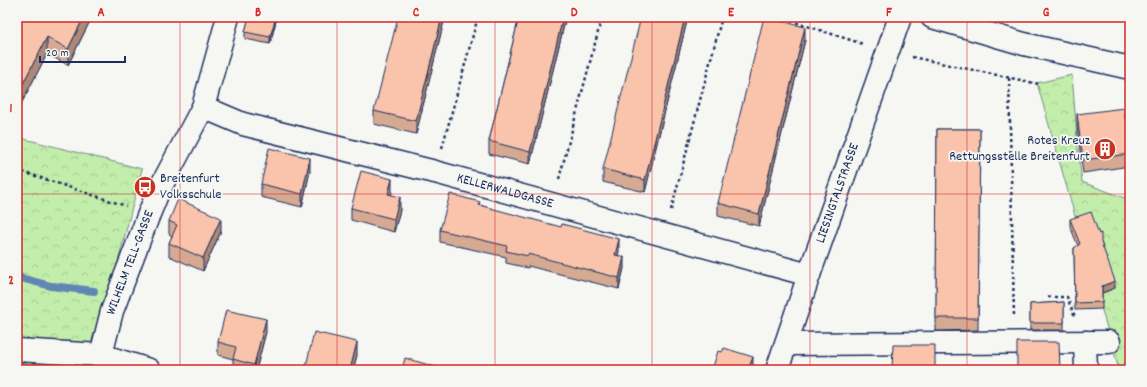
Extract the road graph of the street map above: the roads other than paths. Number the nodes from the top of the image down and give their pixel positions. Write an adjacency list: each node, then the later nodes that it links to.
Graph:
1 (228, 17): 5 (street, WILHELM TELL-GASSE)
2 (900, 17): 6 (street, LIESINGTALSTRASSE)
3 (932, 17): 4 (street)
4 (1130, 68)
5 (203, 107): 6 (street, KELLERWALDGASSE); 11 (street, WILHELM TELL-GASSE)
6 (809, 275): 9 (street, LIESINGTALSTRASSE)
7 (1085, 342): 8 (street); 9 (street); 14 (street)
8 (1109, 342)
9 (786, 344): 13 (street, LIESINGTALSTRASSE)
10 (17, 350): 11 (street)
11 (101, 355): 12 (street)
12 (150, 370)
13 (777, 370)
14 (1086, 370)

